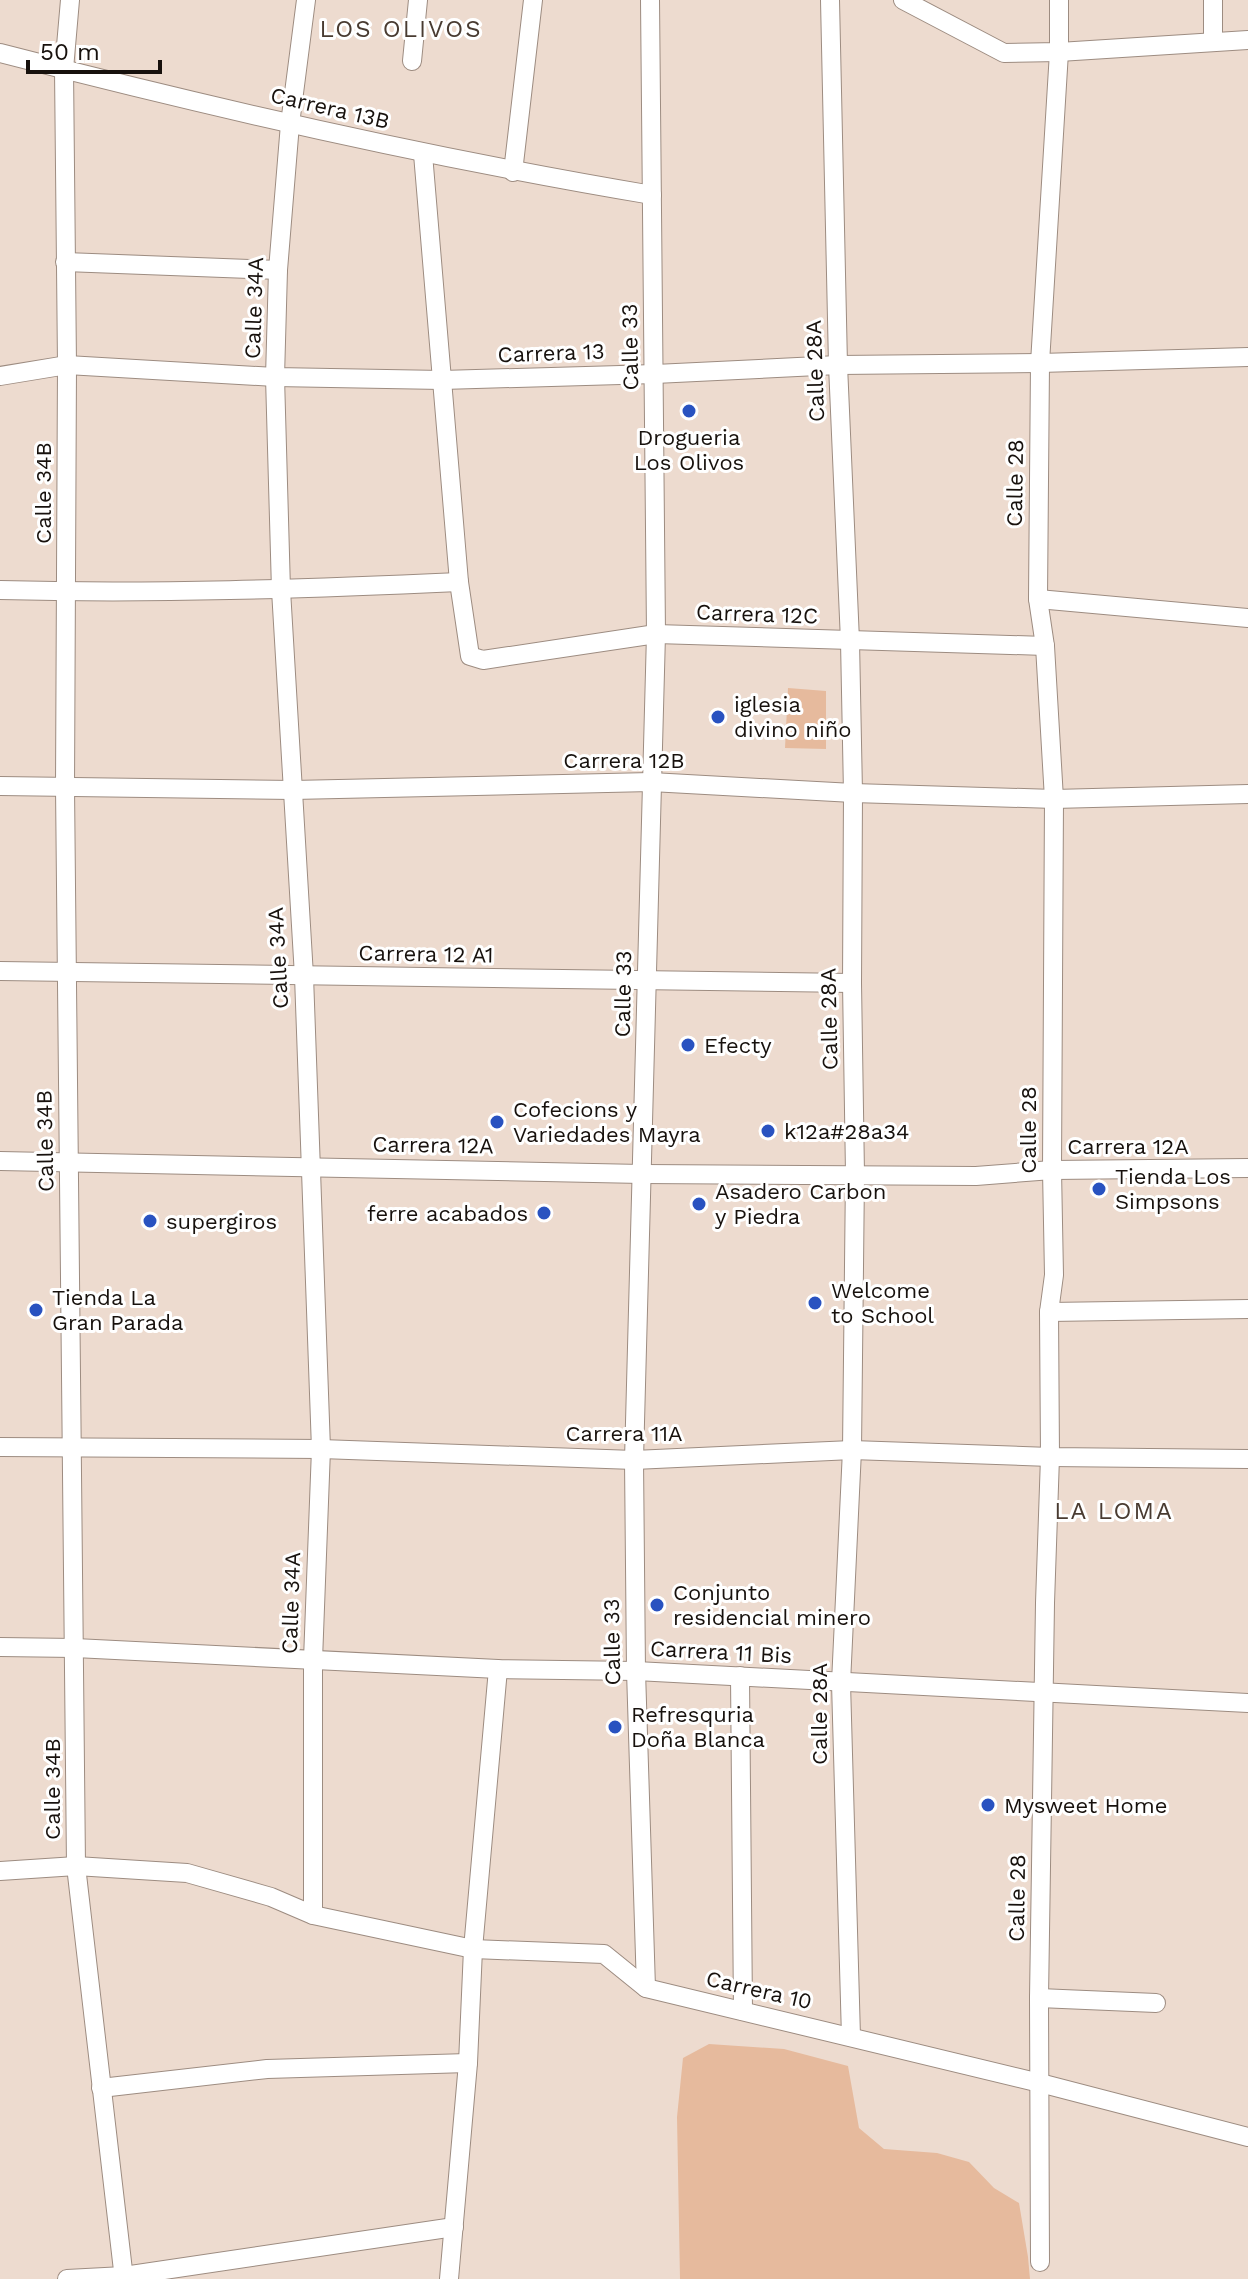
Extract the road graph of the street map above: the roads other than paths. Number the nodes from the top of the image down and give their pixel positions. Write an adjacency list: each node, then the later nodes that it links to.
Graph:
1 (70, 0): 15 (street, Calle 34B)
2 (306, 0): 16 (street, Calle 34A)
3 (418, 0): 14 (street)
4 (533, 0): 18 (street)
5 (650, 0): 19 (street, Calle 33)
6 (830, 0): 25 (street, Calle 28A)
7 (903, 0): 12 (street)
8 (1059, 0): 12 (street, Calle 28)
9 (1213, 0): 11 (street)
10 (1248, 40): 11 (street)
11 (1213, 42): 12 (street)
12 (1059, 52): 23 (street, Calle 28)
13 (0, 53): 15 (street, Carrera 13B)
14 (412, 61)
15 (64, 69): 16 (street, Carrera 13B); 20 (street, Calle 34B)
16 (290, 124): 17 (street, Carrera 13B); 21 (street, Calle 34A)
17 (423, 154): 18 (street, Carrera 13B); 29 (street)
18 (513, 172): 19 (street, Carrera 13B)
19 (652, 195): 26 (street, Calle 33)
20 (65, 262): 21 (street); 24 (street, Calle 34B)
21 (278, 270): 28 (street, Calle 34A)
22 (1248, 357): 23 (street, Carrera 13)
23 (1040, 363): 25 (street, Carrera 13); 34 (street, Calle 28)
24 (67, 365): 27 (street, Carrera 13); 28 (street, Carrera 13); 33 (street, Calle 34B)
25 (838, 365): 26 (street, Carrera 13); 37 (street, Calle 28A)
26 (655, 374): 29 (street, Carrera 13); 36 (street, Calle 33)
27 (0, 376)
28 (275, 377): 29 (street, Carrera 13); 32 (street, Calle 34A)
29 (442, 380): 30 (street)
30 (459, 582): 32 (street); 36 (street, Carrera 12C)
31 (0, 590): 33 (street)
32 (281, 590): 33 (street); 42 (street, Calle 34A)
33 (67, 592): 41 (street, Calle 34B)
34 (1038, 599): 35 (street); 38 (street, Calle 28)
35 (1248, 618)
36 (656, 634): 37 (street, Carrera 12C); 39 (street, Calle 33)
37 (850, 641): 38 (street, Carrera 12C); 43 (street, Calle 28A)
38 (1045, 646): 45 (street, Calle 28)
39 (651, 782): 42 (street, Carrera 12B); 43 (street, Carrera 12B); 49 (street, Calle 33)
40 (0, 786): 41 (street, Carrera 12B)
41 (65, 787): 42 (street, Carrera 12B); 47 (street, Calle 34B)
42 (293, 790): 48 (street, Calle 34A)
43 (853, 793): 45 (street, Carrera 12B); 50 (street, Calle 28A)
44 (1248, 794): 45 (street, Carrera 12B)
45 (1054, 799): 55 (street, Calle 28)
46 (0, 971): 47 (street, Carrera 12 A1)
47 (66, 972): 48 (street, Carrera 12 A1); 52 (street, Calle 34B)
48 (304, 976): 49 (street, Carrera 12 A1); 53 (street, Calle 34A)
49 (648, 981): 50 (street, Carrera 12 A1); 56 (street, Calle 33)
50 (852, 983): 57 (street, Calle 28A)
51 (0, 1161): 52 (street, Carrera 12A)
52 (70, 1161): 53 (street, Carrera 12A); 60 (street, Calle 34B)
53 (309, 1166): 56 (street, Carrera 12A); 62 (street, Calle 34A)
54 (1248, 1168): 55 (street, Carrera 12A)
55 (1052, 1170): 57 (street, Carrera 12A); 59 (street, Calle 28)
56 (642, 1174): 57 (street, Carrera 12A); 66 (street, Calle 33)
57 (855, 1174): 63 (street, Calle 28A)
58 (1248, 1309): 59 (street)
59 (1049, 1312): 64 (street, Calle 28)
60 (72, 1446): 61 (street, Carrera 11A); 62 (street, Carrera 11A); 68 (street, Calle 34B)
61 (0, 1447)
62 (321, 1449): 66 (street, Carrera 11A); 69 (street, Calle 34A)
63 (852, 1450): 64 (street, Carrera 11A); 66 (street, Carrera 11A); 73 (street, Calle 28A)
64 (1050, 1457): 65 (street, Carrera 11A); 74 (street, Calle 28)
65 (1248, 1459)
66 (634, 1460): 71 (street, Calle 33)
67 (0, 1647): 68 (street, Carrera 11 Bis)
68 (75, 1648): 69 (street, Carrera 11 Bis); 76 (street, Calle 34B)
69 (313, 1660): 70 (street, Carrera 11 Bis); 78 (street, Calle 34A)
70 (498, 1669): 71 (street, Carrera 11 Bis); 79 (street)
71 (636, 1671): 72 (street, Carrera 11 Bis); 80 (street, Calle 33)
72 (740, 1676): 73 (street, Carrera 11 Bis); 83 (street)
73 (841, 1683): 74 (street, Carrera 11 Bis); 84 (street, Calle 28A)
74 (1045, 1692): 75 (street, Carrera 11 Bis); 81 (street, Calle 28)
75 (1248, 1703)
76 (76, 1866): 77 (street, Carrera 10); 78 (street, Carrera 10); 87 (street, Calle 34B)
77 (0, 1871)
78 (313, 1915): 79 (street, Carrera 10)
79 (473, 1949): 80 (street, Carrera 10); 85 (street)
80 (646, 1988): 83 (street, Carrera 10)
81 (1039, 1998): 82 (street); 86 (street, Calle 28)
82 (1156, 2003)
83 (743, 2011): 84 (street, Carrera 10)
84 (851, 2037): 86 (street, Carrera 10)
85 (468, 2063): 87 (street); 89 (street)
86 (1040, 2083): 88 (street, Carrera 10); 90 (street, Calle 28)
87 (101, 2088): 91 (street, Calle 34B)
88 (1248, 2137)
89 (454, 2227): 91 (street); 93 (street)
90 (1040, 2262)
91 (124, 2277): 92 (street)
92 (67, 2279)
93 (449, 2279)

